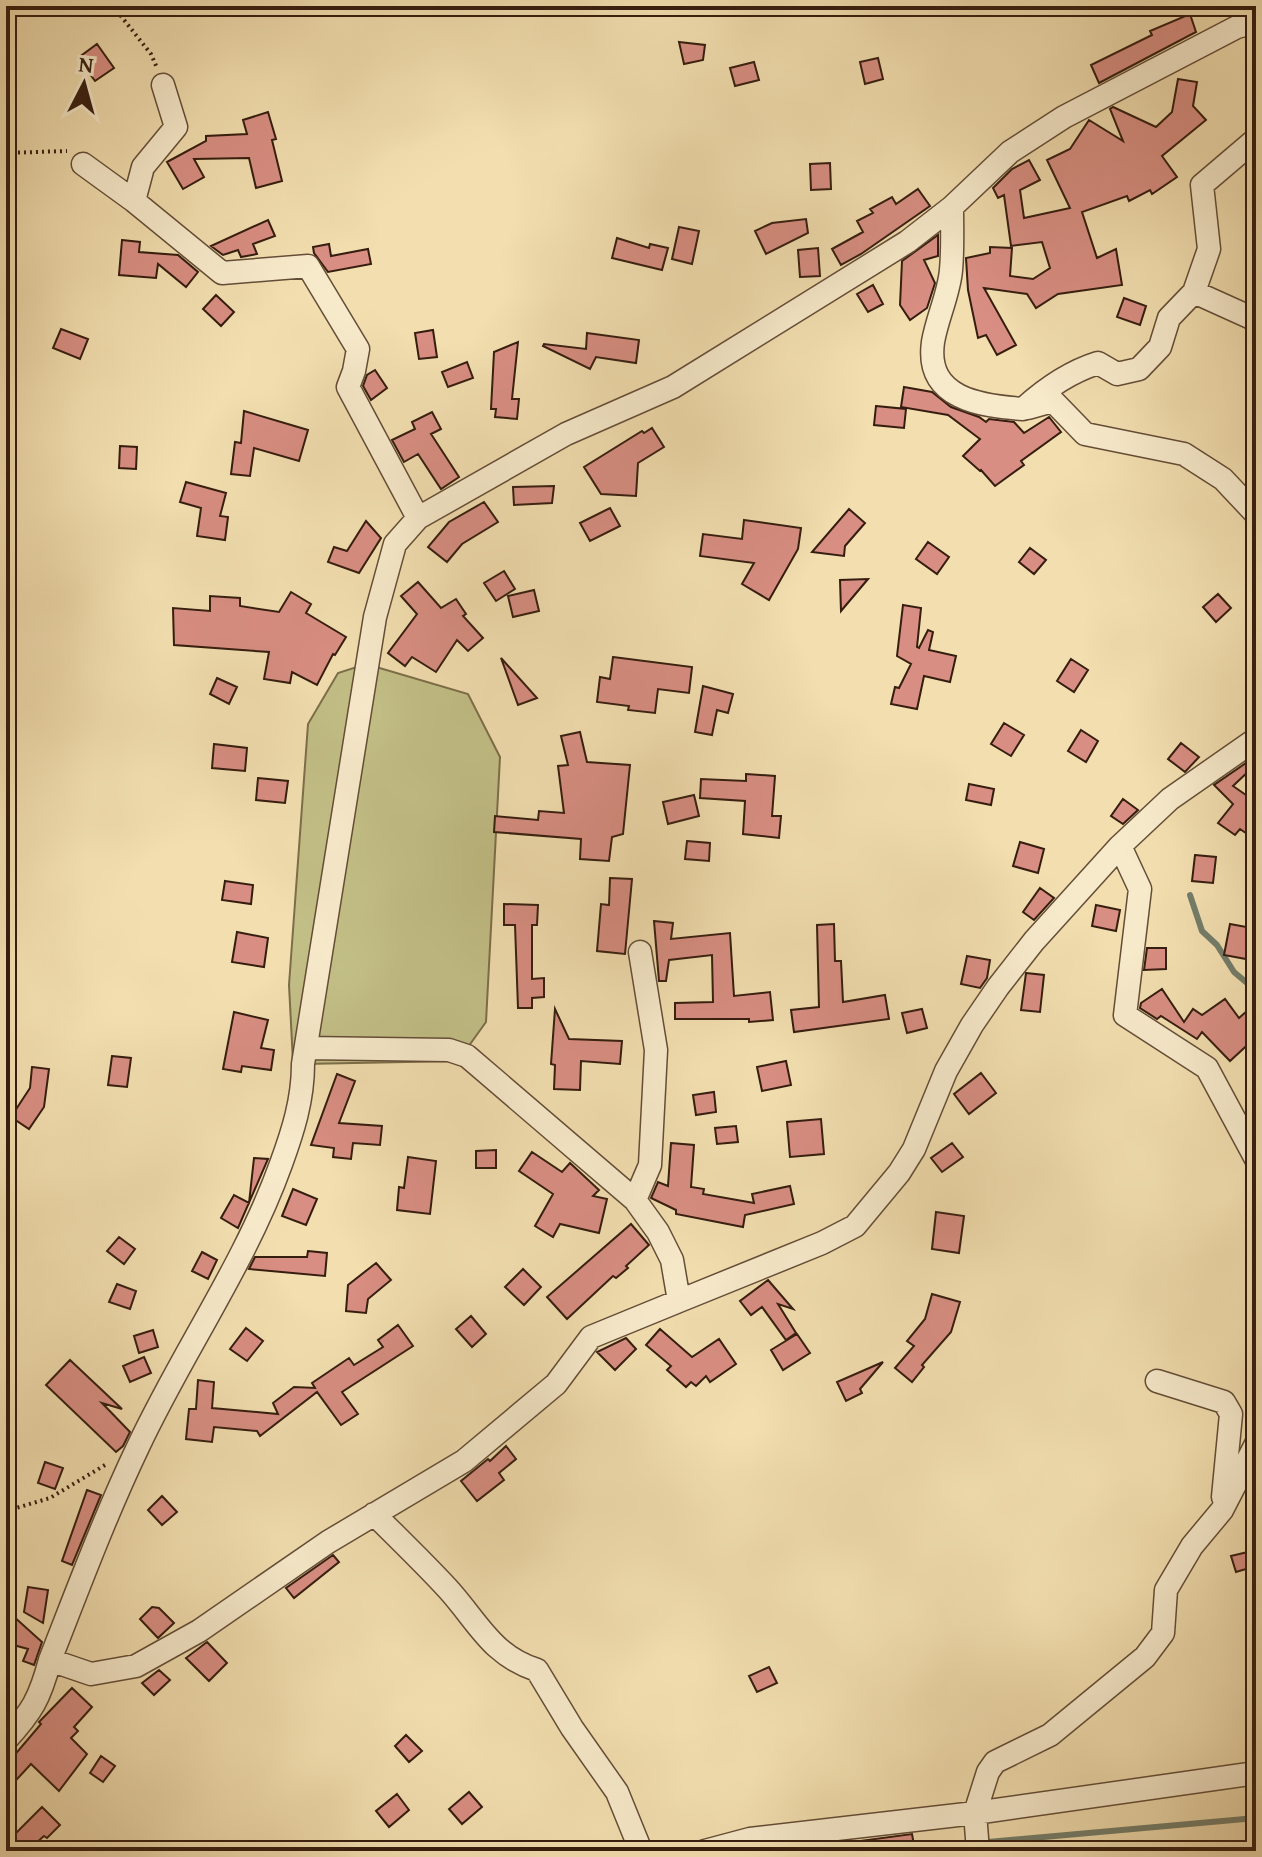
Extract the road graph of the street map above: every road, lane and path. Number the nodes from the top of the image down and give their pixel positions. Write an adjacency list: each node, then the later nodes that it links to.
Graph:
1 (113, 6): 3 (path)
2 (1256, 22): 8 (street)
3 (163, 85): 7 (street)
4 (1256, 139): 9 (street)
5 (6, 153): 6 (path)
6 (83, 164): 7 (street)
7 (134, 201): 13 (street)
8 (952, 207): 11 (street); 13 (street)
9 (1194, 292): 10 (street); 11 (street)
10 (1256, 320)
11 (1023, 409): 12 (street)
12 (1256, 514)
13 (418, 518): 17 (street)
14 (1256, 739): 15 (street)
15 (1120, 846): 18 (street); 20 (street)
16 (640, 952): 19 (street)
17 (307, 1048): 19 (street); 23 (street)
18 (1256, 1159)
19 (635, 1200): 20 (street)
20 (679, 1301): 26 (street)
21 (1157, 1381): 24 (street)
22 (1256, 1444): 24 (street)
23 (138, 1446): 25 (path); 27 (street)
24 (1222, 1510): 30 (street)
25 (6, 1511)
26 (374, 1514): 27 (street); 31 (street)
27 (50, 1660): 28 (street)
28 (6, 1740)
29 (1256, 1773): 30 (street)
30 (975, 1813): 32 (street); 33 (street)
31 (641, 1851)
32 (705, 1851)
33 (978, 1851)

